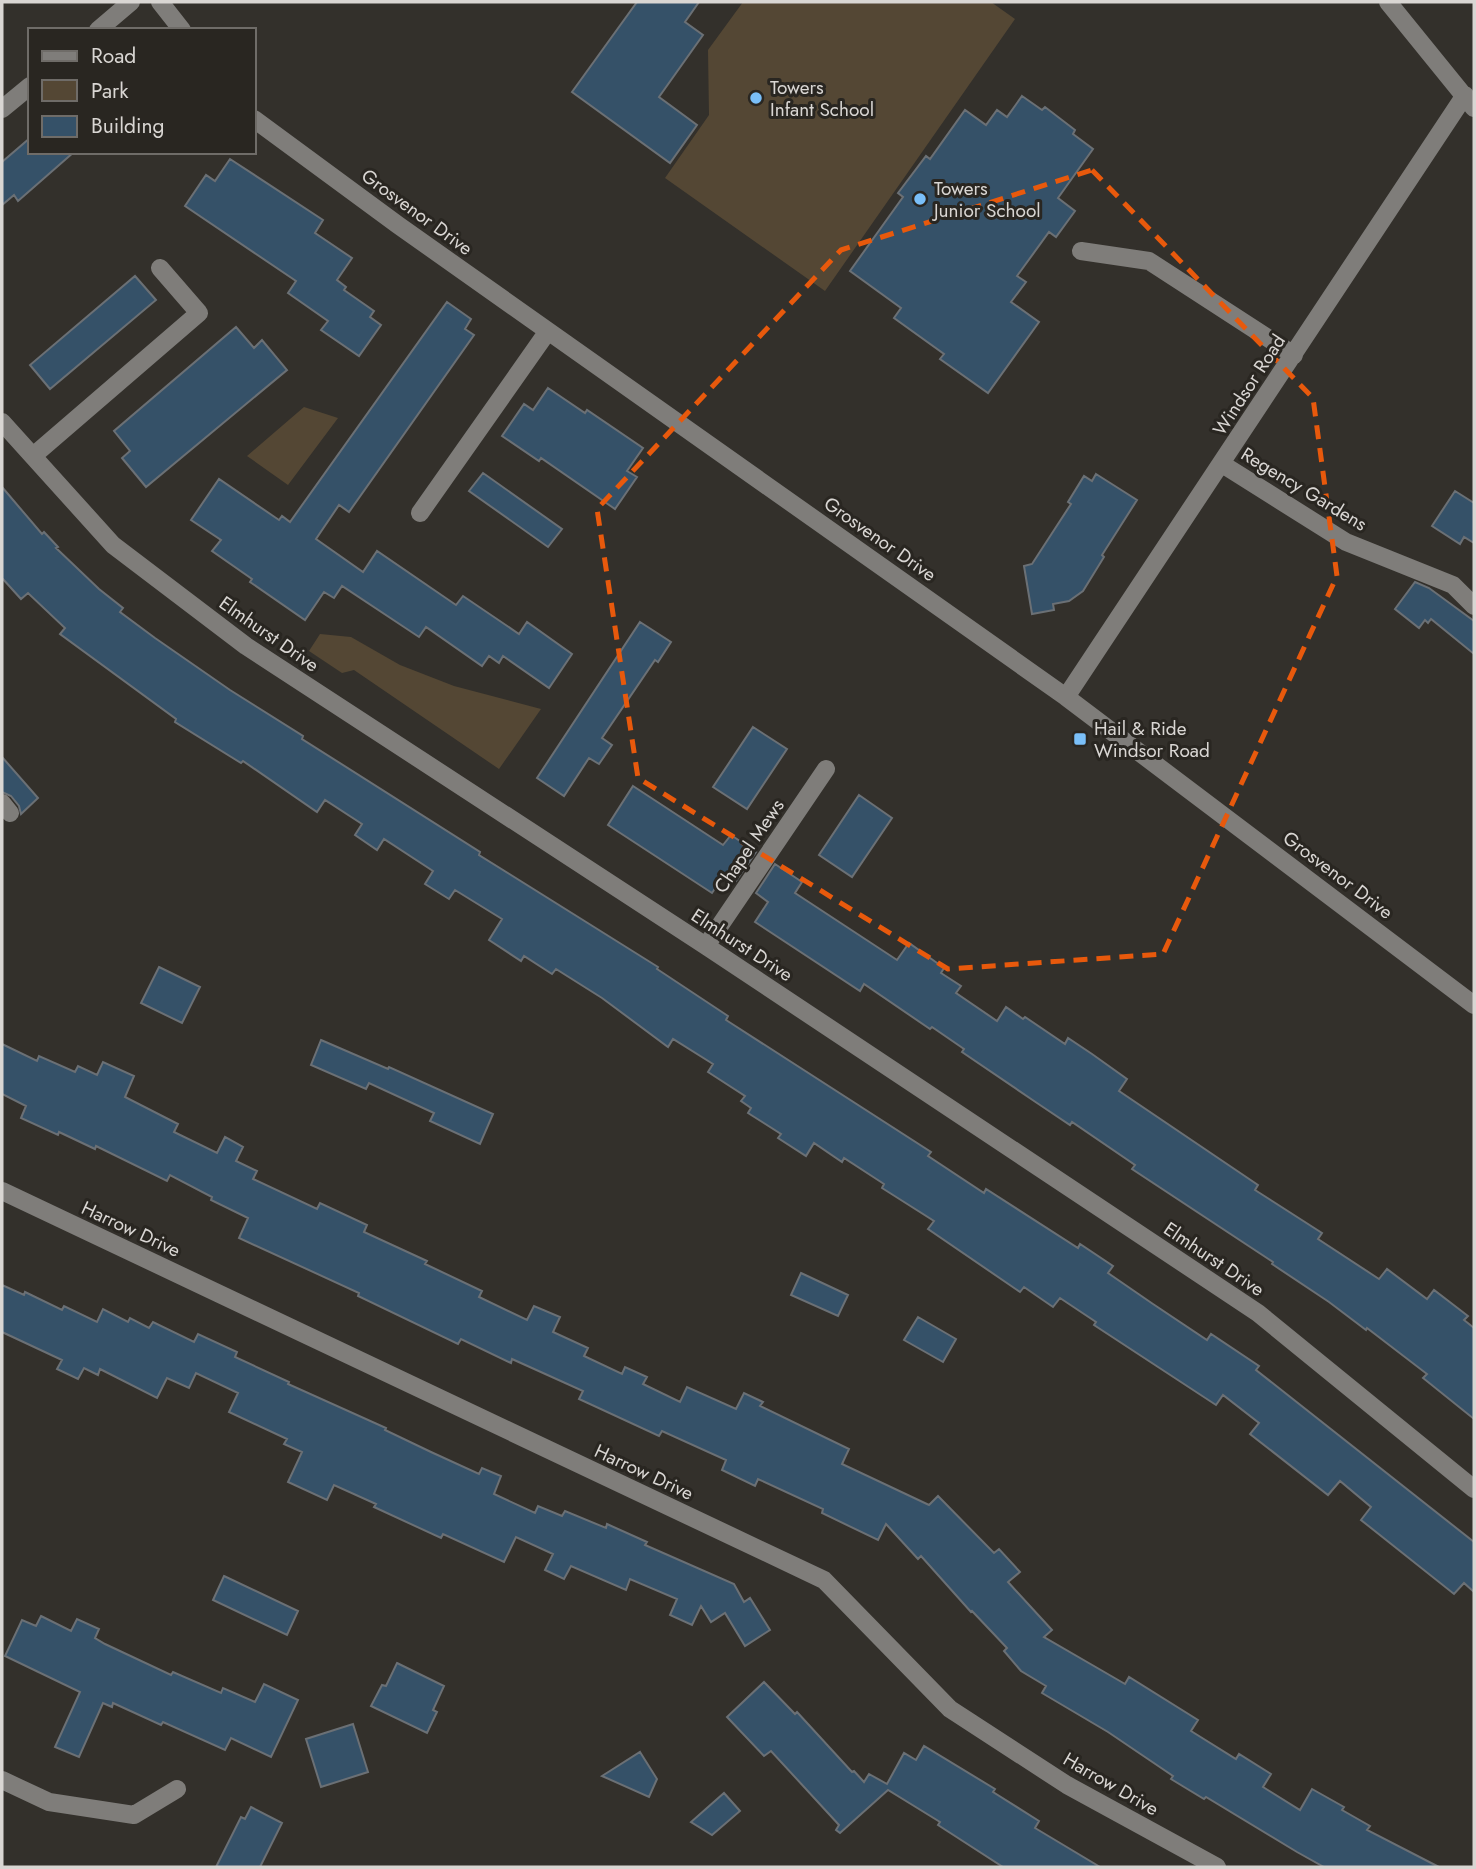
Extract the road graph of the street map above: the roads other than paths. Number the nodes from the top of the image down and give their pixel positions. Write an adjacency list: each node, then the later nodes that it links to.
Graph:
1 (131, 2): 4 (street)
2 (160, 2): 5 (street)
3 (1388, 2): 7 (street)
4 (99, 28)
5 (181, 28)
6 (28, 88): 8 (street)
7 (1469, 101): 13 (street, Windsor Road)
8 (2, 109)
9 (256, 120): 12 (street, Grosvenor Drive)
10 (1081, 251): 13 (street)
11 (160, 268): 15 (street)
12 (548, 331): 17 (street); 19 (street, Grosvenor Drive)
13 (1294, 355): 16 (street, Windsor Road)
14 (5, 433): 15 (street, Elmhurst Drive)
15 (33, 457): 21 (street, Elmhurst Drive)
16 (1222, 464): 18 (street, Regency Gardens); 19 (street, Windsor Road)
17 (420, 513)
18 (1474, 606)
19 (1066, 697): 22 (street, Grosvenor Drive)
20 (826, 769): 21 (street, Chapel Mews)
21 (706, 946): 24 (street, Elmhurst Drive)
22 (1474, 1005)
23 (2, 1191): 27 (street, Harrow Drive)
24 (1474, 1489)
25 (2, 1780): 26 (street)
26 (177, 1789)
27 (1217, 1867)

